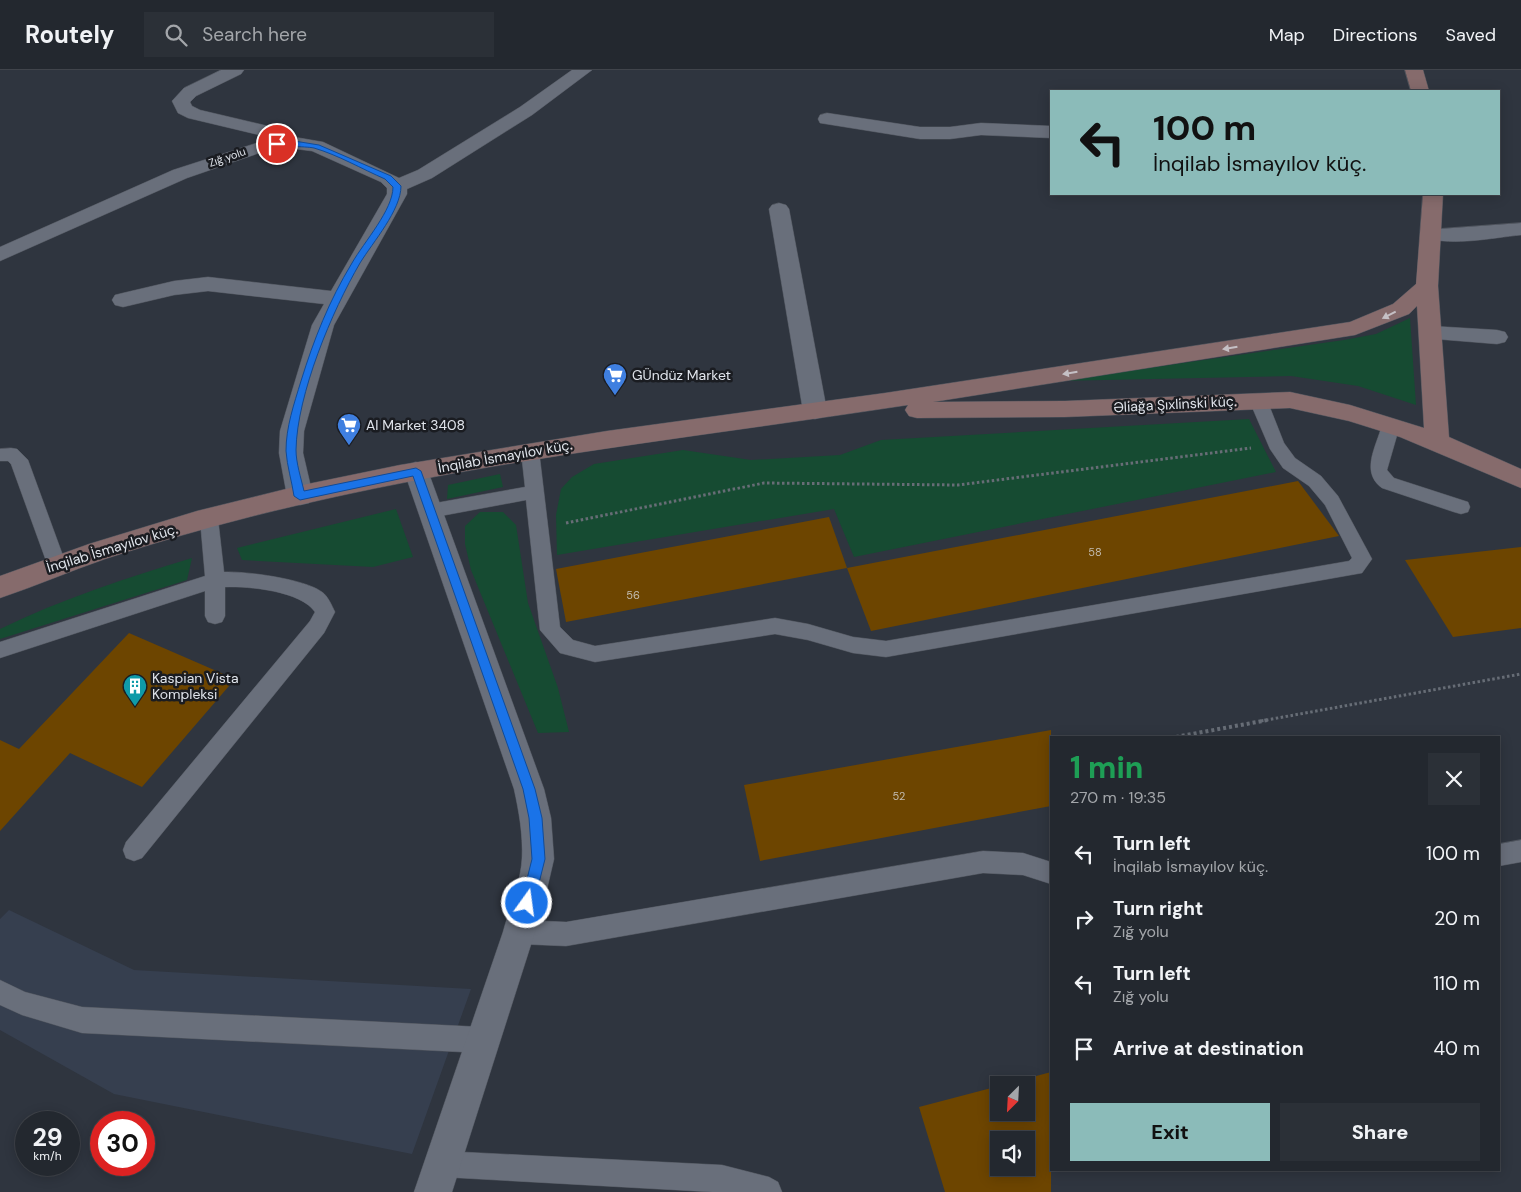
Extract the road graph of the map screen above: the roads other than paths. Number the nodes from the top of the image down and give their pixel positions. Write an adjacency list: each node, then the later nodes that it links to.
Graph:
1 (235, 70): 7 (street)
2 (583, 70): 8 (street)
3 (1414, 70): 4 (main road)
4 (1420, 90)
5 (827, 119): 6 (street)
6 (1050, 132)
7 (288, 142): 8 (street, Zığ yolu); 13 (street, Zığ yolu)
8 (397, 186): 15 (street)
9 (1433, 195): 12 (main road)
10 (779, 209): 20 (street)
11 (1521, 229): 12 (street)
12 (1432, 234): 14 (main road)
13 (0, 255)
14 (1427, 286): 17 (main road); 20 (main road, one-way to 20)
15 (336, 298): 16 (street); 28 (street)
16 (123, 300)
17 (1431, 333): 18 (street); 22 (main road)
18 (1497, 337)
19 (1258, 400): 20 (main road, Əliağa Şıxlinski küç.); 21 (main road, Əliağa Şıxlinski küç.); 27 (lane)
20 (815, 411): 23 (main road, İnqilab İsmayılov küç.)
21 (1391, 425): 22 (main road, Əliağa Şıxlinski küç.); 29 (lane)
22 (1437, 442): 26 (main road, Əliağa Şıxlinski küç.)
23 (530, 451): 25 (main road, İnqilab İsmayılov küç.); 27 (lane)
24 (0, 455): 32 (lane)
25 (416, 471): 28 (main road, İnqilab İsmayılov küç.); 30 (street)
26 (1521, 478)
27 (535, 492): 30 (lane)
28 (300, 496): 31 (main road, İnqilab İsmayılov küç.)
29 (1461, 507)
30 (430, 511): 41 (street)
31 (209, 519): 32 (main road, İnqilab İsmayılov küç.); 33 (lane)
32 (56, 564): 34 (main road, İnqilab İsmayılov küç.)
33 (215, 580): 35 (lane); 36 (lane); 37 (lane)
34 (0, 587)
35 (214, 616)
36 (0, 650)
37 (134, 850)
38 (1521, 851): 39 (lane)
39 (1500, 855)
40 (1050, 873): 41 (lane)
41 (519, 932): 43 (street)
42 (0, 992): 43 (lane)
43 (482, 1040): 44 (street)
44 (442, 1164): 45 (street); 46 (lane)
45 (433, 1192)
46 (768, 1192)

